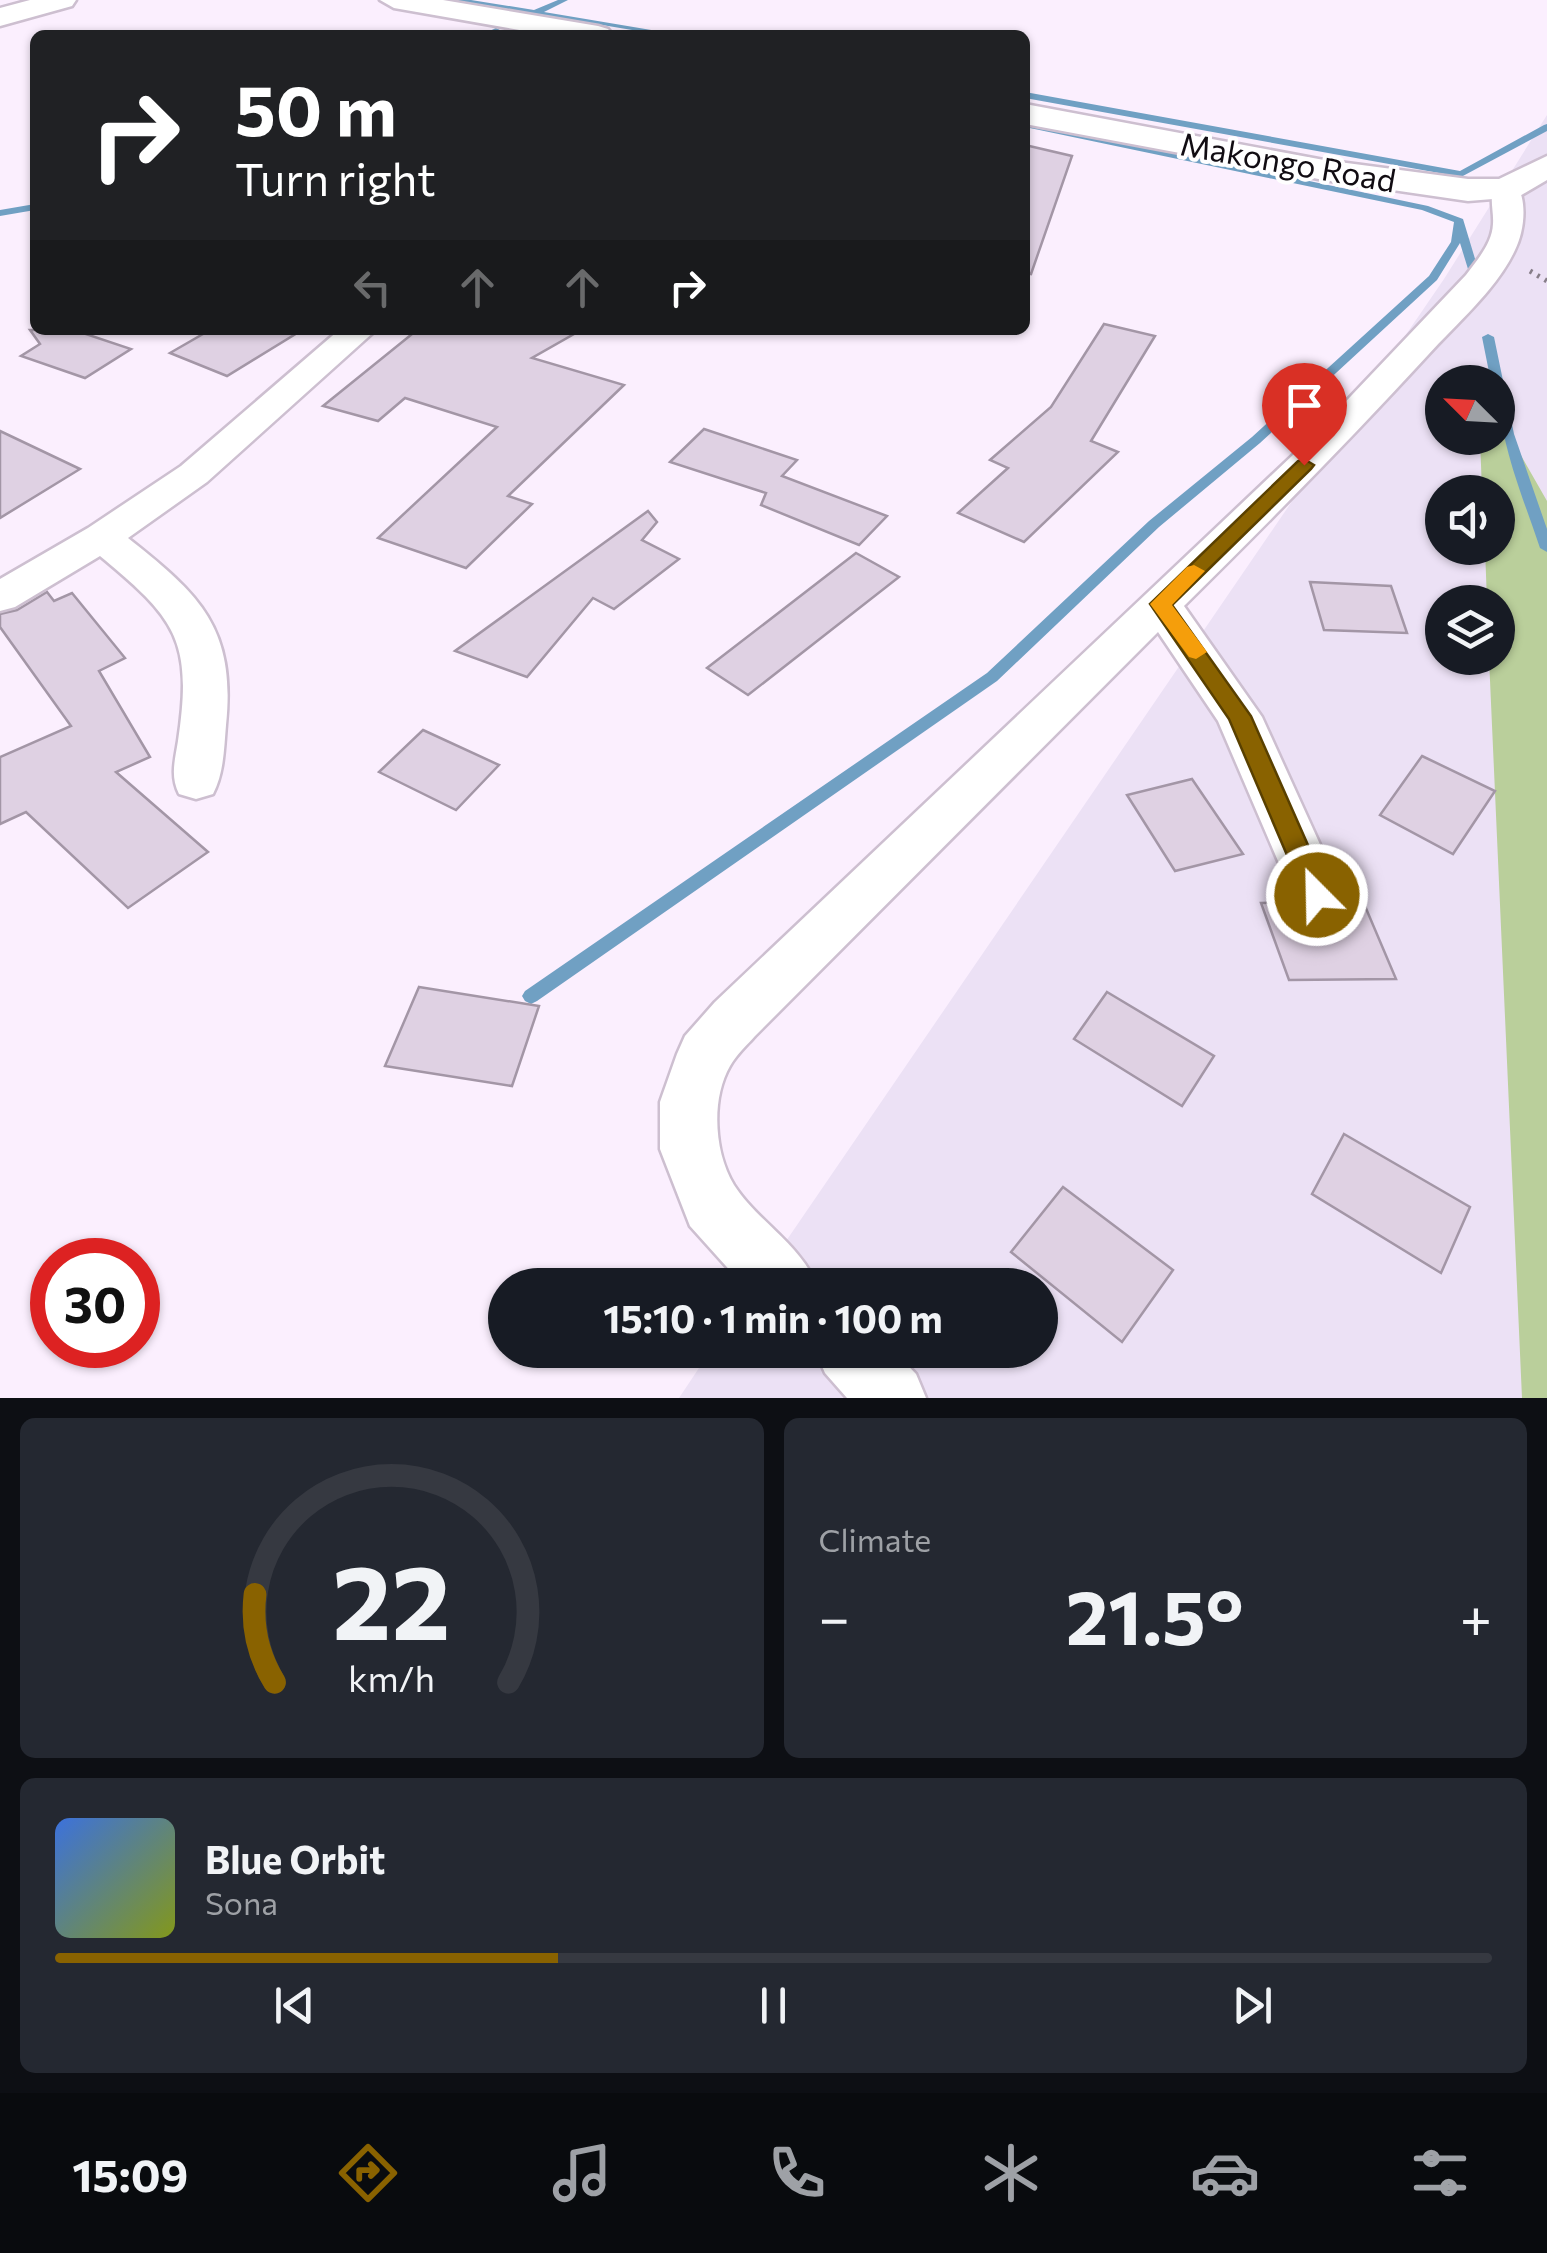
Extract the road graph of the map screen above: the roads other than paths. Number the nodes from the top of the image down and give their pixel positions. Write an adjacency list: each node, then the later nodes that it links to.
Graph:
1 (62, 0): 3 (street)
2 (394, 0): 4 (street)
3 (0, 17)
4 (569, 30)
5 (1030, 115): 7 (street, Makongo Road)
6 (1547, 166): 7 (street)
7 (1506, 190): 11 (street)
8 (354, 335): 9 (street)
9 (102, 537): 10 (street); 12 (street)
10 (0, 597)
11 (1160, 604): 13 (street); 14 (street)
12 (196, 781)
13 (1317, 895)
14 (769, 1268)
15 (864, 1368): 16 (street)
16 (892, 1398)

